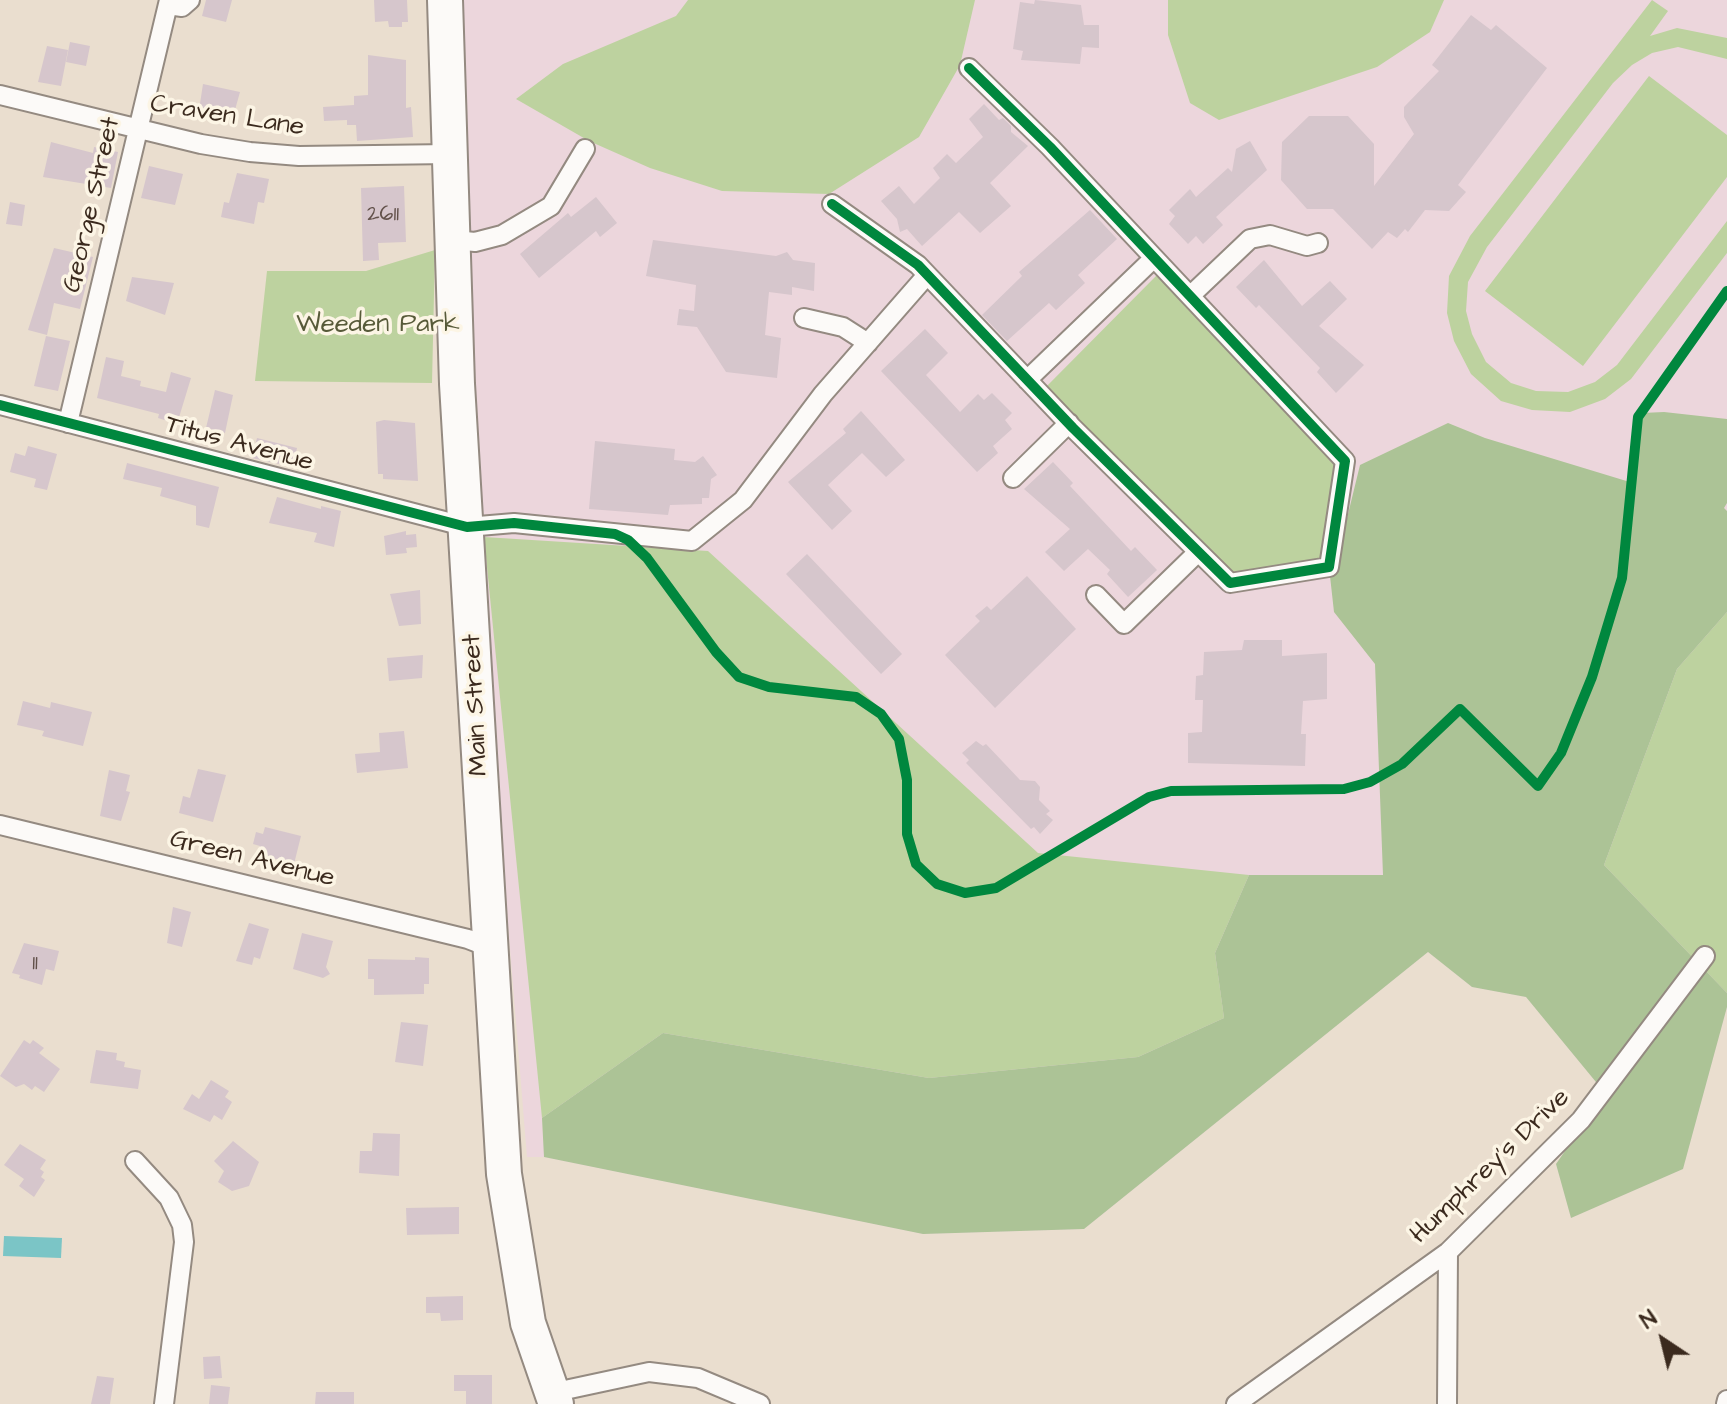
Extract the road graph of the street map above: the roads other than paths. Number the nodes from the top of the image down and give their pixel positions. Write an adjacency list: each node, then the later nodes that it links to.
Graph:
1 (190, 0): 3 (street)
2 (445, 0): 8 (highway, Main Street)
3 (168, 2): 6 (street, George Street)
4 (969, 68): 12 (street)
5 (0, 95): 6 (street, Craven Lane)
6 (138, 129): 8 (street, Craven Lane); 19 (street, George Street)
7 (585, 149): 10 (street)
8 (450, 154): 10 (highway, Main Street)
9 (832, 204): 13 (street)
10 (454, 240): 22 (highway, Main Street)
11 (1318, 243): 14 (street)
12 (1154, 258): 14 (street); 17 (street)
13 (927, 275): 16 (street, Titus Avenue); 17 (street)
14 (1190, 296): 23 (street)
15 (804, 318): 16 (street)
16 (868, 343): 22 (street, Titus Avenue)
17 (1027, 380): 20 (street)
18 (0, 405): 19 (street, Titus Avenue)
19 (68, 423): 22 (street, Titus Avenue)
20 (1069, 423): 21 (street); 23 (street)
21 (1013, 478)
22 (467, 527): 26 (highway, Main Street)
23 (1198, 552): 24 (street)
24 (1096, 595)
25 (0, 825): 26 (street, Green Avenue)
26 (491, 948): 30 (highway, Main Street)
27 (1705, 956): 29 (street, Humphrey's Drive)
28 (135, 1161): 31 (street)
29 (1448, 1252): 33 (street, Humphrey's Drive); 34 (street)
30 (553, 1398): 32 (street)
31 (164, 1404)
32 (760, 1404)
33 (1236, 1404)
34 (1447, 1404)

